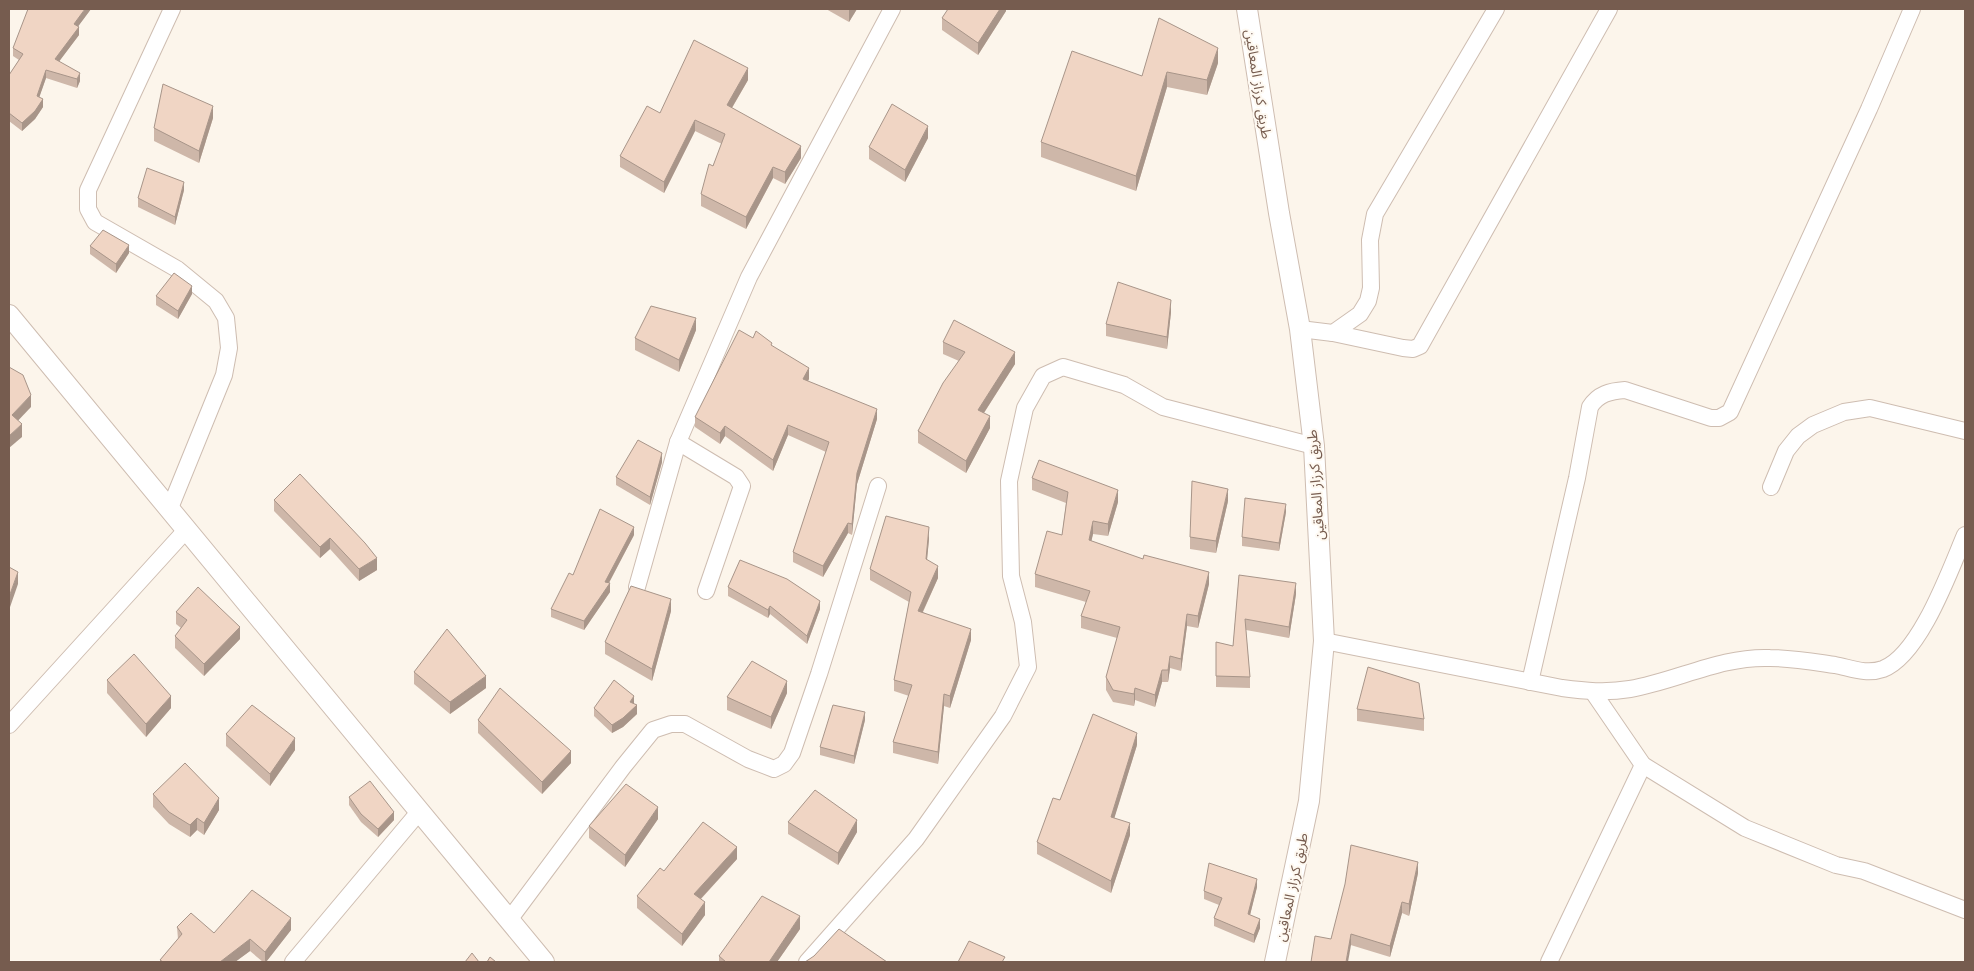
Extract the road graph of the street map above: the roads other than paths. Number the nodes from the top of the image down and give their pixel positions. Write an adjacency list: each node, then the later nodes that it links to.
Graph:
1 (172, 9): 15 (street)
2 (892, 9): 11 (street)
3 (1247, 9): 8 (street, طريق كرزاز المعاقين)
4 (1496, 9): 9 (street)
5 (1609, 9): 9 (street)
6 (1912, 9): 21 (street)
7 (9, 315): 15 (street)
8 (1300, 329): 9 (street); 12 (street, طريق كرزاز المعاقين)
9 (1333, 333)
10 (1965, 431): 14 (street)
11 (678, 442): 18 (street); 19 (street)
12 (1314, 446): 20 (street, طريق كرزاز المعاقين); 30 (street)
13 (878, 486): 27 (street)
14 (1771, 488)
15 (170, 508): 16 (street)
16 (187, 529): 23 (street); 25 (street)
17 (1965, 535): 22 (street)
18 (637, 587)
19 (706, 590)
20 (1324, 641): 21 (street); 31 (street, طريق كرزاز المعاقين)
21 (1530, 682): 22 (street)
22 (1593, 692): 24 (street)
23 (9, 724)
24 (1643, 765): 26 (street); 32 (street)
25 (420, 812): 27 (street); 28 (street)
26 (1965, 910)
27 (509, 920): 29 (street)
28 (293, 962)
29 (544, 962)
30 (807, 962)
31 (1275, 962)
32 (1549, 962)

